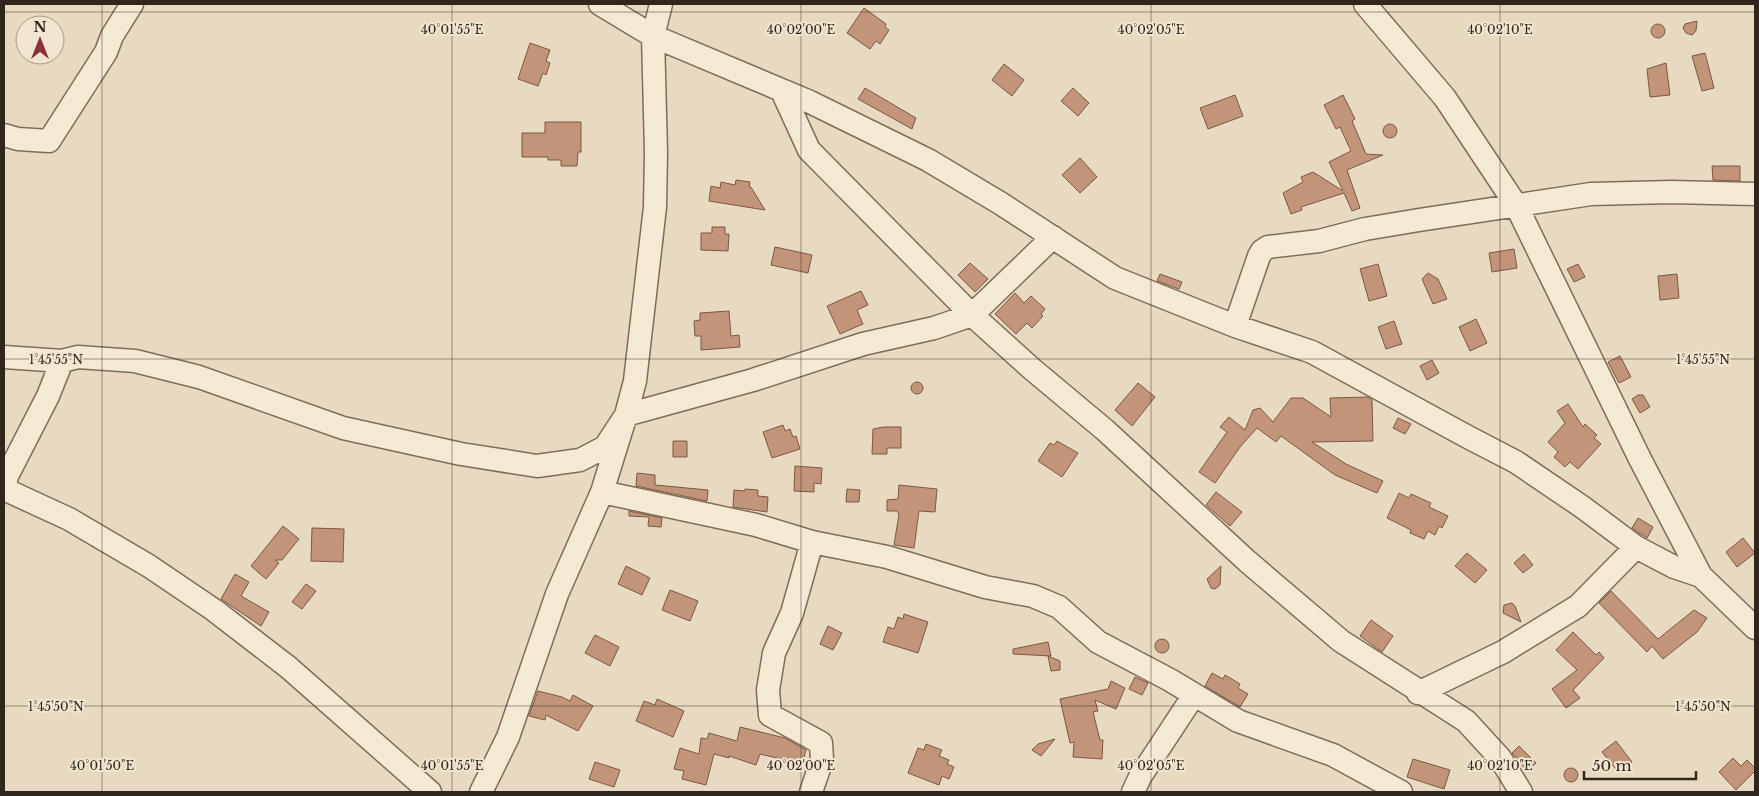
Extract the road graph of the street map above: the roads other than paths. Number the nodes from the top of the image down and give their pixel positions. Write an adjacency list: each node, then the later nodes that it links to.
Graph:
1 (132, 4): 7 (street)
2 (600, 4): 5 (street)
3 (661, 4): 5 (street)
4 (1365, 4): 9 (street)
5 (653, 36): 6 (street); 15 (street)
6 (782, 91): 10 (street); 11 (street)
7 (4, 135)
8 (1755, 194): 9 (street)
9 (1516, 205): 12 (street); 19 (street)
10 (1053, 237): 11 (street); 12 (street)
11 (972, 315): 15 (street); 21 (street)
12 (1235, 326): 18 (street)
13 (4, 357): 14 (street)
14 (62, 361): 15 (street); 23 (street)
15 (626, 415): 16 (street)
16 (602, 492): 17 (street); 24 (street)
17 (812, 542): 22 (street); 25 (street)
18 (1636, 547): 19 (street); 21 (street)
19 (1701, 576): 20 (street)
20 (1755, 628)
21 (1418, 693): 28 (street)
22 (1194, 695): 26 (street); 27 (street)
23 (430, 792)
24 (481, 792)
25 (811, 792)
26 (1133, 792)
27 (1401, 792)
28 (1521, 792)

